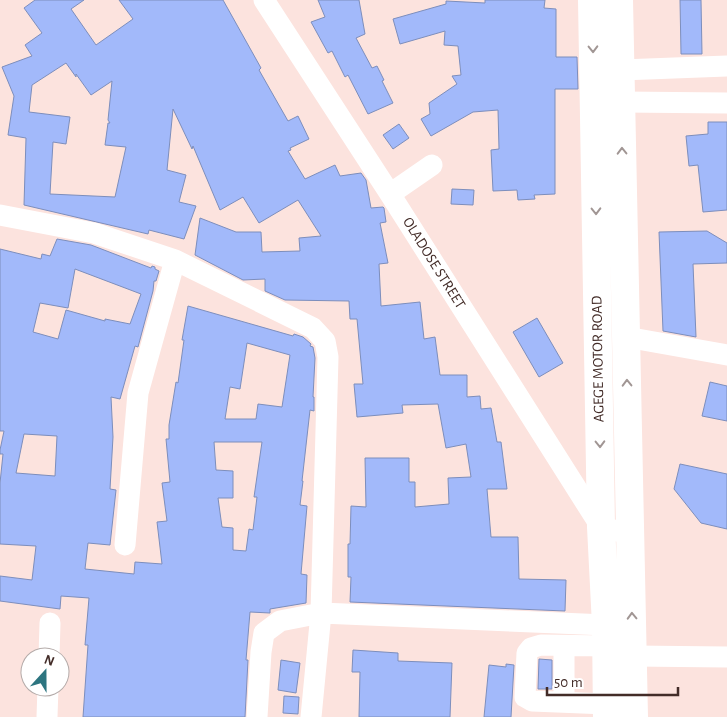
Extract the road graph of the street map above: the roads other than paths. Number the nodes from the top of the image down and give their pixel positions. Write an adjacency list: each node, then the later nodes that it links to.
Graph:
1 (264, 0): 9 (street, OLADOSE STREET)
2 (592, 0): 14 (main road, AGEGE MOTOR ROAD, one-way to 14)
3 (619, 0): 5 (main road, AGEGE MOTOR ROAD)
4 (727, 66): 5 (street)
5 (621, 70): 6 (main road, AGEGE MOTOR ROAD)
6 (622, 102): 7 (street); 12 (main road, AGEGE MOTOR ROAD, one-way to 6)
7 (727, 103)
8 (432, 165): 9 (street)
9 (390, 194): 14 (street, OLADOSE STREET)
10 (0, 215): 11 (street)
11 (175, 260): 16 (street); 17 (street)
12 (626, 338): 13 (street); 15 (main road, AGEGE MOTOR ROAD, one-way to 12)
13 (727, 356)
14 (601, 527): 15 (street); 19 (main road, AGEGE MOTOR ROAD)
15 (630, 534): 22 (main road, AGEGE MOTOR ROAD, one-way to 15)
16 (124, 545)
17 (321, 613): 19 (street); 28 (street); 29 (street)
18 (50, 622): 21 (street)
19 (606, 636): 20 (street); 26 (main road, AGEGE MOTOR ROAD)
20 (564, 646): 25 (street); 25 (street)
21 (49, 647)
22 (633, 656): 23 (street); 30 (main road, AGEGE MOTOR ROAD)
23 (727, 657)
24 (48, 697): 27 (street)
25 (564, 702): 26 (street)
26 (607, 710)
27 (47, 717)
28 (257, 717)
29 (311, 717)
30 (634, 717)

